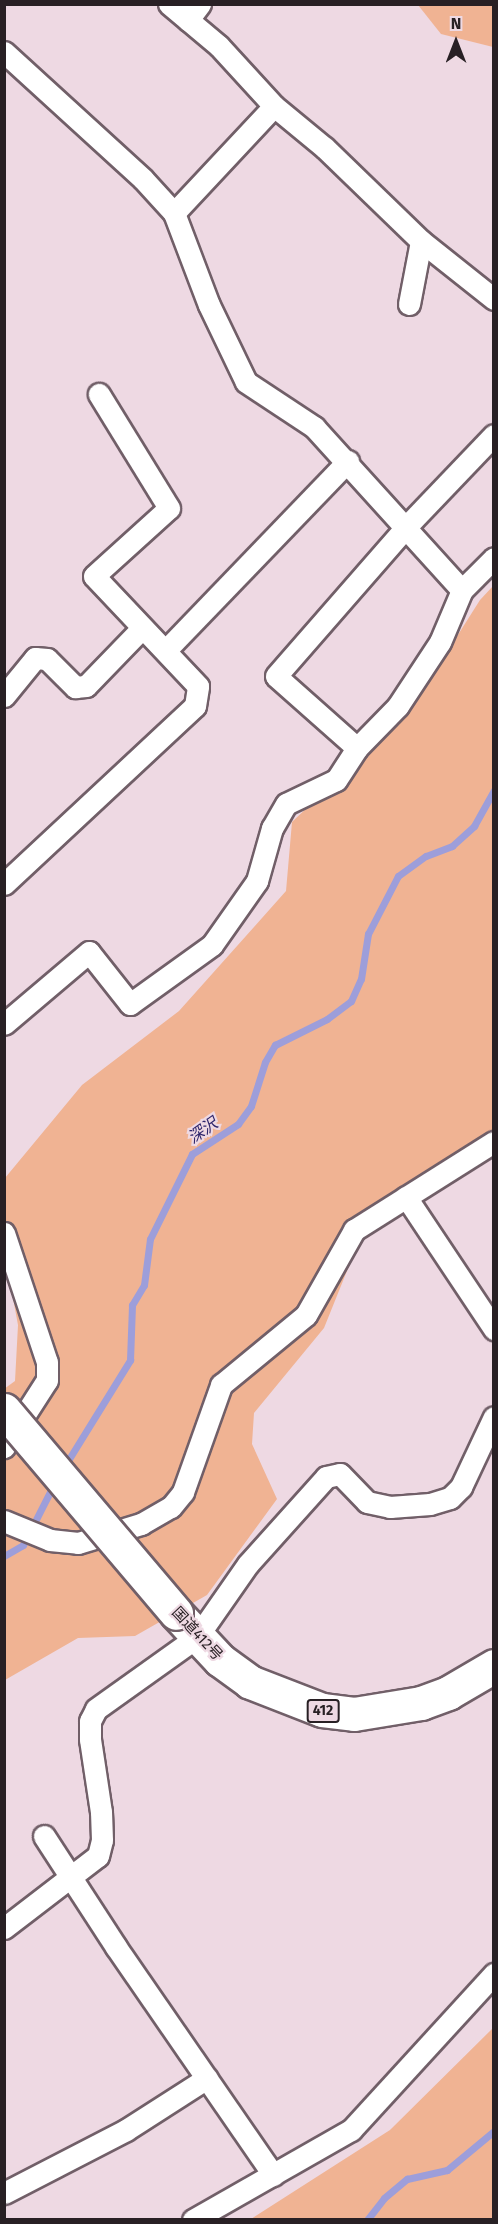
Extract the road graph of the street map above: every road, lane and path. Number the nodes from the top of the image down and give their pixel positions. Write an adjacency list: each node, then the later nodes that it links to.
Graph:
1 (169, 4): 2 (street)
2 (194, 12): 4 (street)
3 (4, 52): 5 (street)
4 (274, 106): 5 (street); 6 (street)
5 (174, 213): 11 (street)
6 (421, 241): 7 (street); 8 (street)
7 (494, 299)
8 (409, 304)
9 (99, 394): 15 (street)
10 (494, 435): 12 (street)
11 (348, 461): 12 (street); 16 (street)
12 (406, 527): 14 (street); 18 (street)
13 (494, 558): 14 (street)
14 (462, 590): 18 (street)
15 (141, 629): 16 (street); 17 (street)
16 (167, 650): 19 (street)
17 (4, 696)
18 (357, 748): 20 (street)
19 (4, 884)
20 (4, 1024)
21 (494, 1142): 22 (street)
22 (406, 1197): 24 (street); 28 (street)
23 (4, 1233): 27 (street)
24 (494, 1329)
25 (4, 1410): 29 (highway, 国道412号 / 412, bridge)
26 (494, 1417): 29 (street)
27 (4, 1447)
28 (14, 1525)
29 (197, 1637): 30 (highway, 国道412号 / 412); 32 (street)
30 (494, 1666)
31 (44, 1836): 32 (street)
32 (70, 1876): 33 (street); 35 (street)
33 (4, 1928)
34 (494, 1974): 36 (street)
35 (207, 2078): 36 (street); 37 (street)
36 (273, 2175): 38 (street)
37 (4, 2193)
38 (193, 2220)

